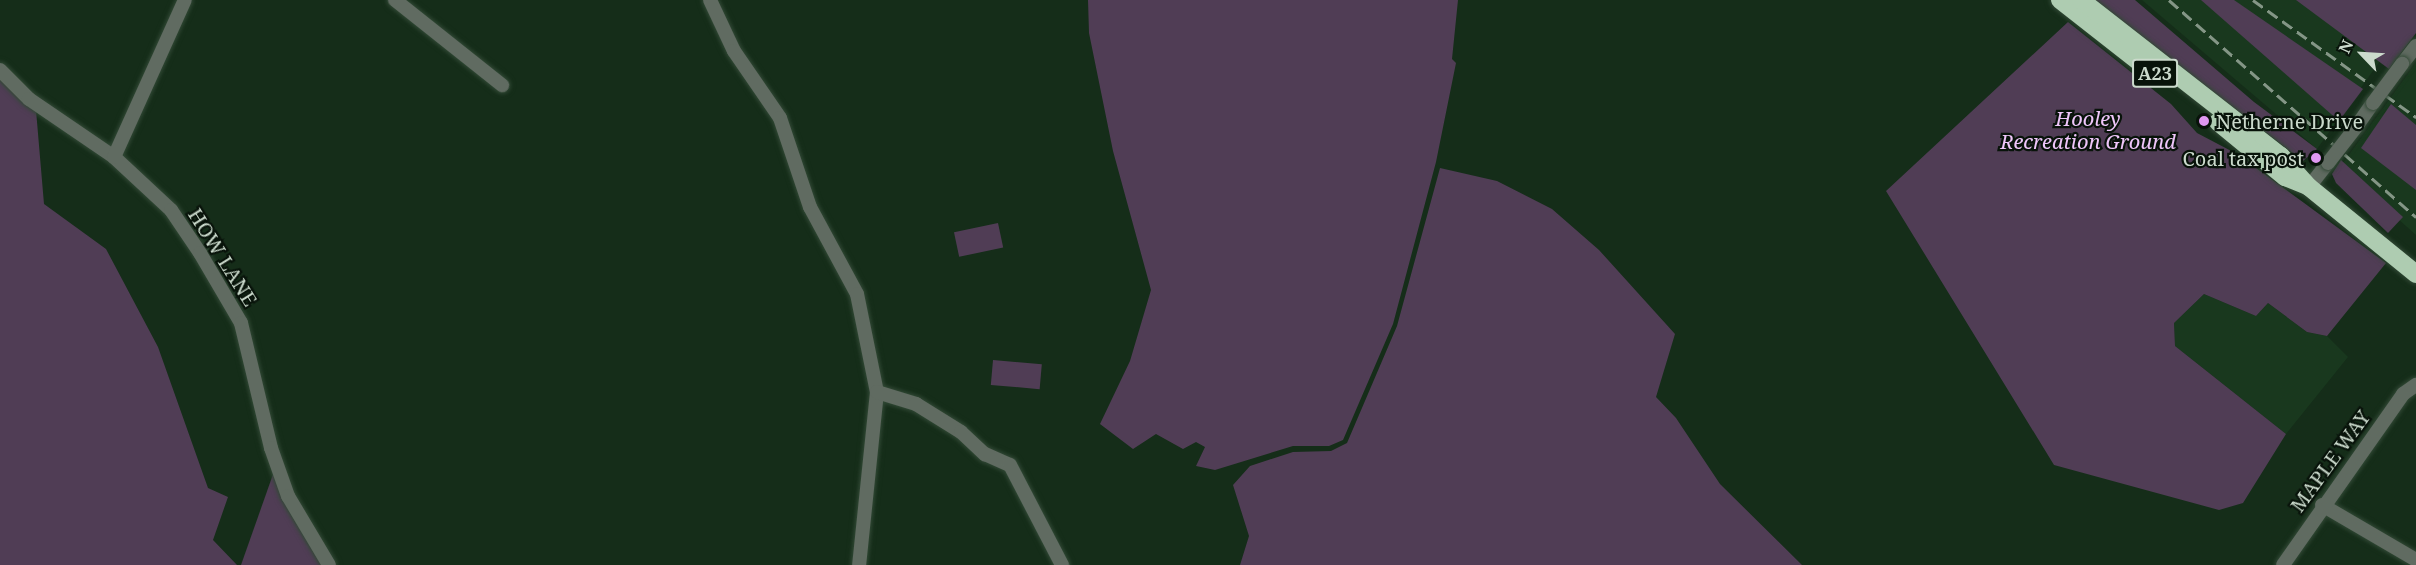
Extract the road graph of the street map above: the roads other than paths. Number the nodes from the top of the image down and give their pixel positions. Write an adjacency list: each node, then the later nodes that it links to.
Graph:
1 (185, 0): 9 (street)
2 (394, 0): 8 (street)
3 (710, 0): 13 (street)
4 (2060, 0): 10 (highway, A23)
5 (2081, 0): 10 (highway, A23)
6 (2416, 46): 10 (street, bridge)
7 (0, 70): 9 (street, HOW LANE)
8 (502, 85)
9 (114, 157): 16 (street, HOW LANE)
10 (2309, 187): 11 (highway, A23)
11 (2416, 274)
12 (2416, 385): 14 (street, MAPLE WAY)
13 (877, 392): 17 (street); 18 (street)
14 (2322, 505): 15 (street); 19 (street, MAPLE WAY)
15 (2416, 560)
16 (329, 565)
17 (859, 565)
18 (1062, 565)
19 (2283, 565)

